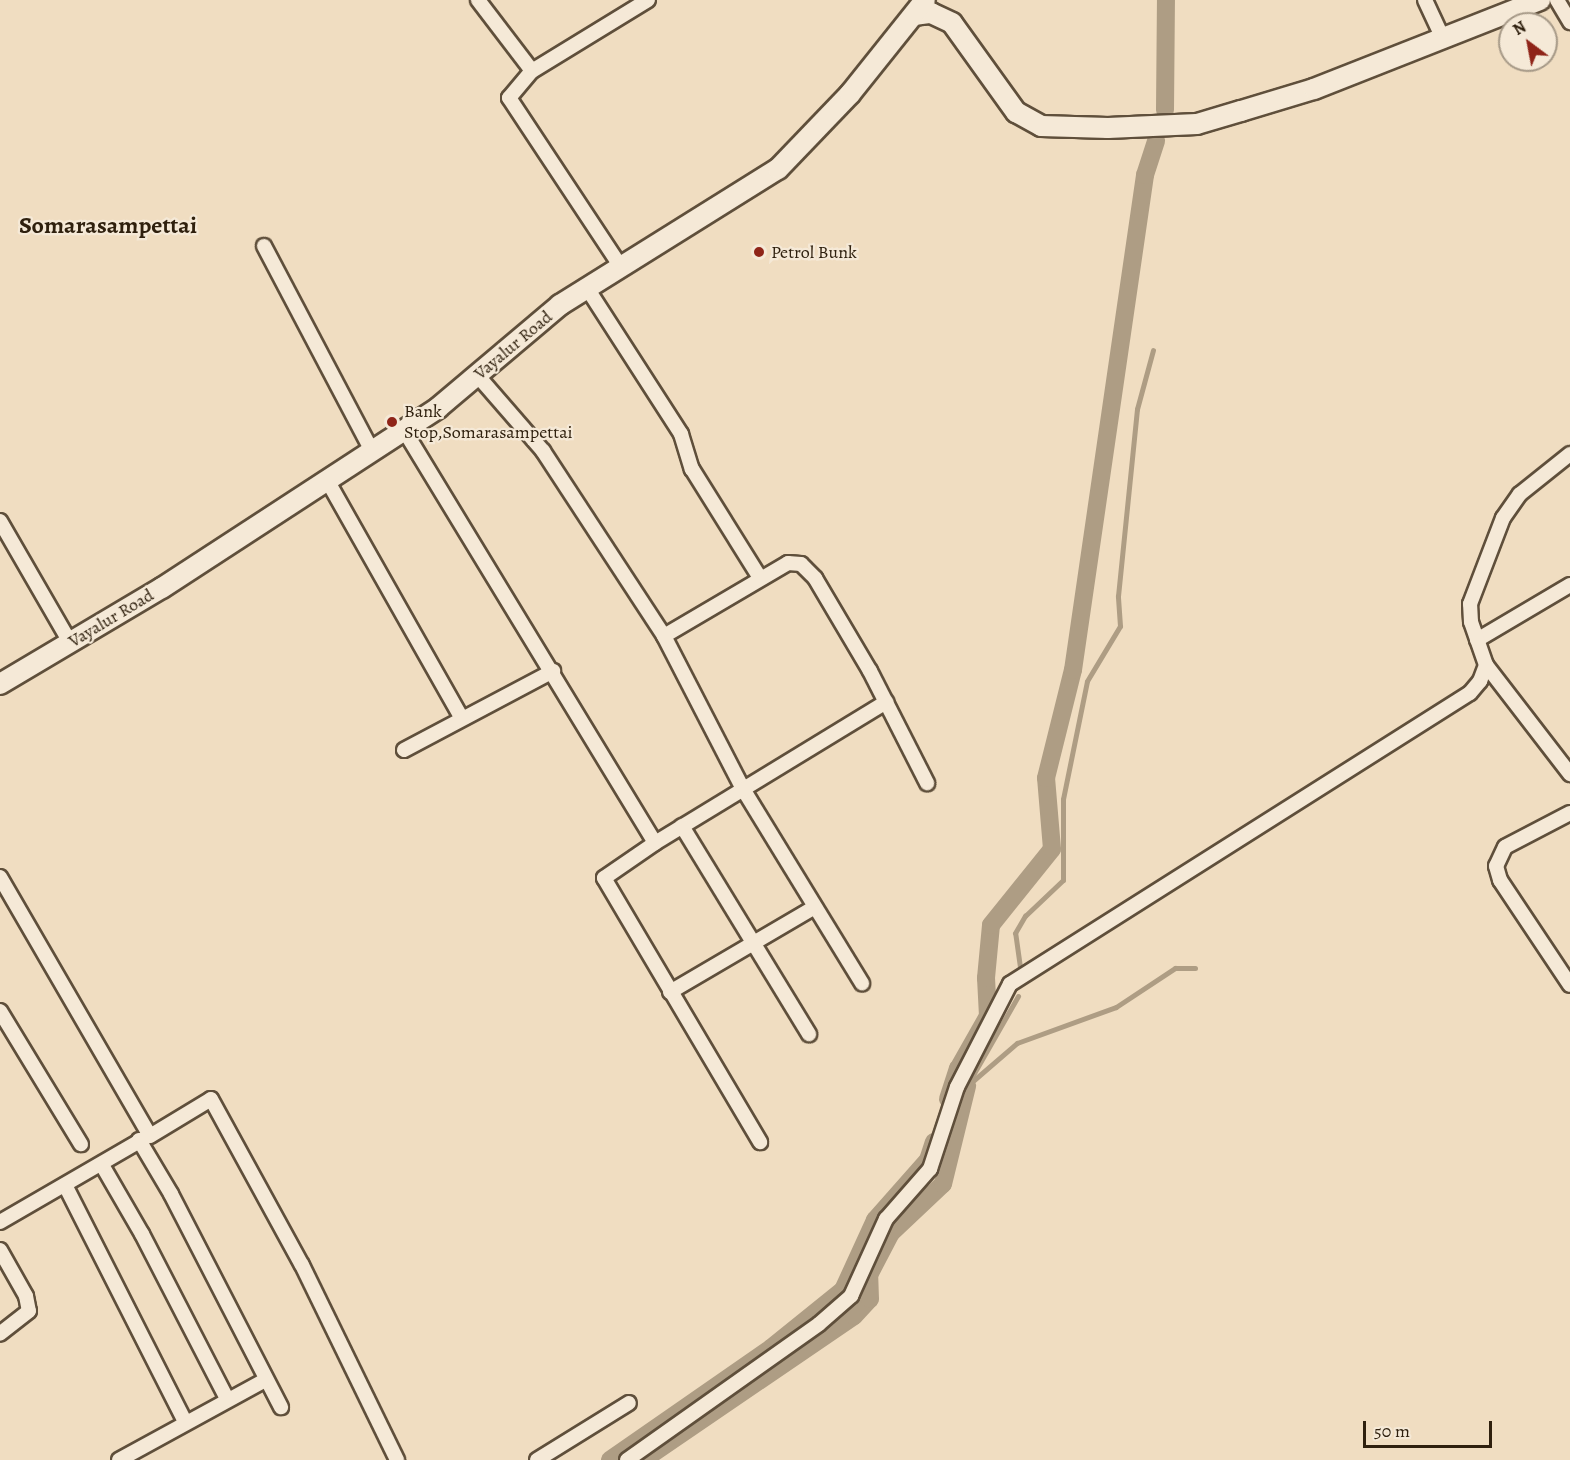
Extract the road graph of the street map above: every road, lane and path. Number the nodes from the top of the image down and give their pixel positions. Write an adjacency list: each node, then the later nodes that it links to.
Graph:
1 (478, 0): 9 (street)
2 (648, 0): 9 (street)
3 (1425, 0): 8 (street)
4 (1540, 0): 8 (main road)
5 (1557, 0): 7 (street)
6 (920, 7): 8 (main road); 11 (main road, Vayalur Road)
7 (1570, 22)
8 (1442, 36)
9 (532, 71): 11 (street)
10 (264, 246): 15 (street)
11 (621, 267): 12 (main road, Vayalur Road)
12 (587, 288): 13 (main road, Vayalur Road); 19 (street)
13 (477, 375): 14 (main road, Vayalur Road); 21 (street)
14 (404, 430): 15 (main road, Vayalur Road); 25 (street)
15 (372, 451): 17 (main road, Vayalur Road)
16 (1570, 454): 22 (street)
17 (327, 480): 23 (main road, Vayalur Road); 28 (street)
18 (0, 521): 23 (street)
19 (760, 578): 21 (street); 27 (street)
20 (1570, 585): 22 (street)
21 (664, 636): 32 (street)
22 (1477, 640): 24 (street)
23 (70, 642): 26 (main road, Vayalur Road)
24 (1486, 665): 30 (street); 60 (street)
25 (553, 671): 28 (street); 35 (street)
26 (0, 684)
27 (886, 702): 31 (street); 32 (street)
28 (462, 719): 29 (street)
29 (405, 750)
30 (1570, 774)
31 (927, 783)
32 (743, 789): 34 (street); 37 (street)
33 (1570, 813): 40 (street)
34 (682, 826): 35 (street); 38 (street)
35 (654, 843): 41 (street)
36 (0, 877): 44 (street)
37 (814, 907): 38 (street); 39 (street)
38 (754, 943): 41 (street); 43 (street)
39 (862, 983)
40 (1570, 985)
41 (670, 992): 45 (street)
42 (0, 1011): 46 (street)
43 (809, 1034)
44 (145, 1138): 47 (street); 52 (street); 58 (street)
45 (760, 1142)
46 (81, 1144)
47 (102, 1165): 48 (street); 53 (street)
48 (65, 1185): 49 (street); 56 (street)
49 (0, 1222)
50 (0, 1250): 51 (street)
51 (0, 1334)
52 (265, 1380): 53 (street); 55 (street)
53 (227, 1399): 56 (street)
54 (629, 1403): 59 (street)
55 (281, 1407)
56 (185, 1422): 57 (street)
57 (119, 1460)
58 (397, 1460)
59 (537, 1460)
60 (627, 1460)

